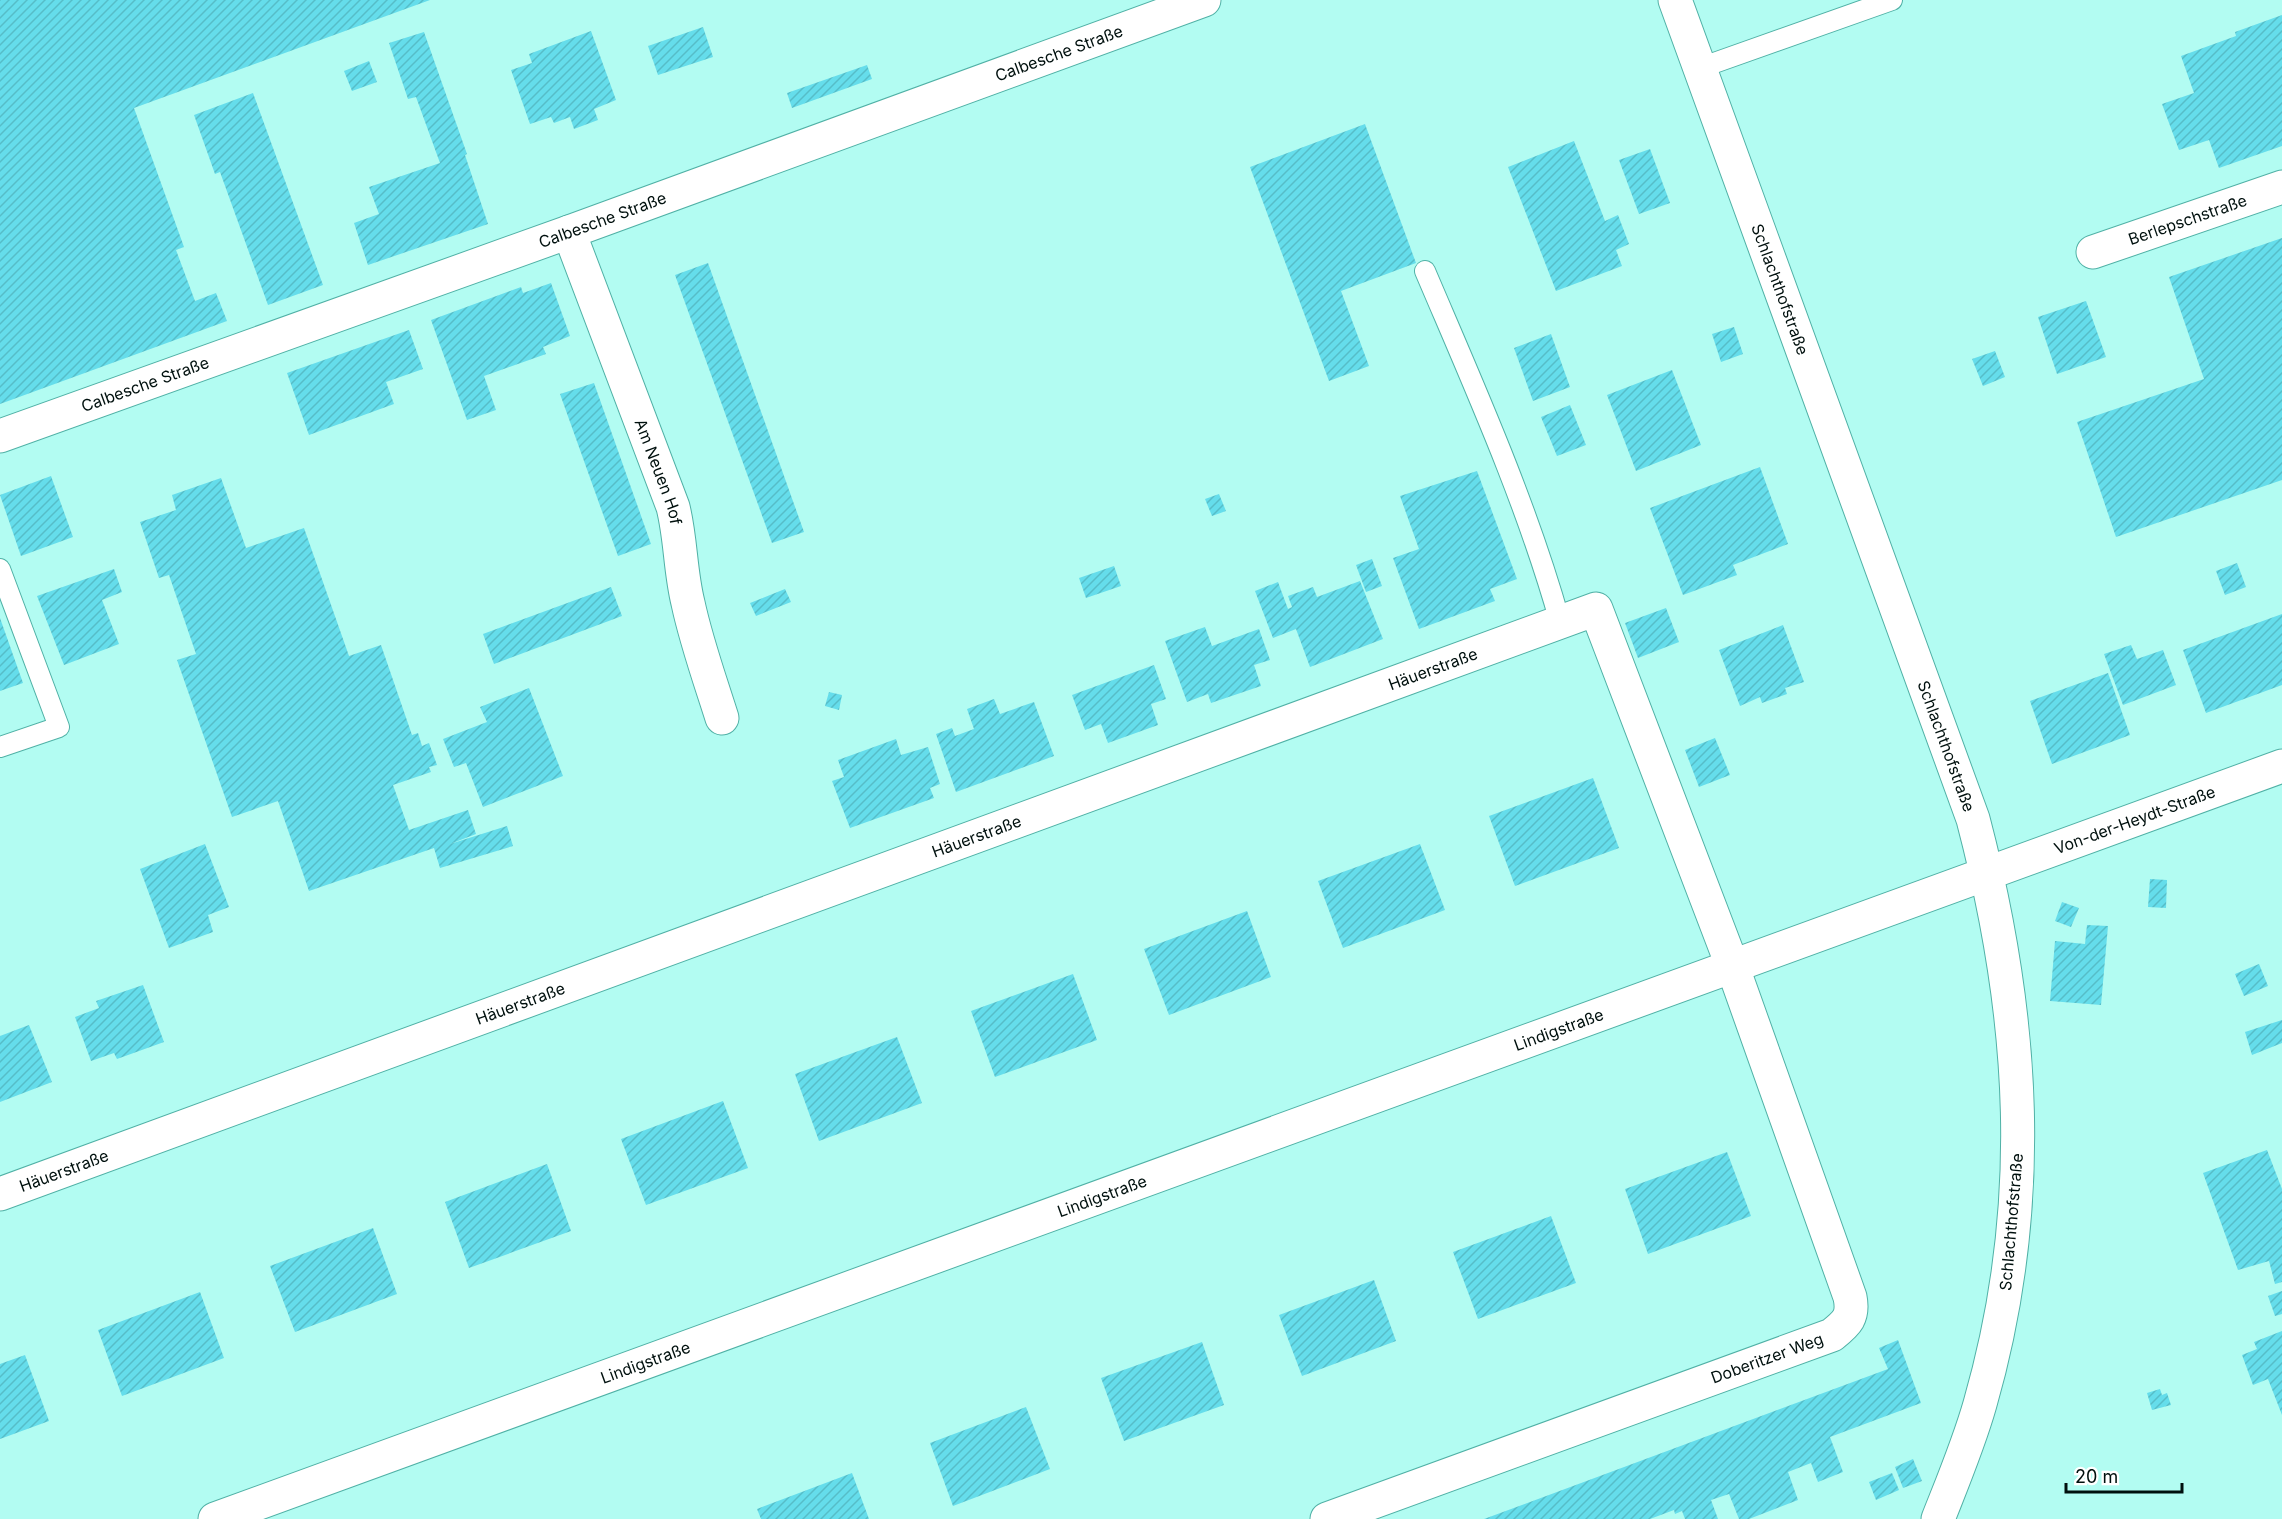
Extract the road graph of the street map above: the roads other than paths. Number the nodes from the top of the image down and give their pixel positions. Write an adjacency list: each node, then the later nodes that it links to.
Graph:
1 (1204, 0): 6 (street, Calbesche Straße)
2 (1675, 0): 4 (street, Schlachthofstraße)
3 (1892, 0): 4 (lane)
4 (1700, 68): 15 (street, Schlachthofstraße)
5 (2282, 187): 7 (street, Berlepschstraße)
6 (569, 232): 9 (street, Calbesche Straße); 12 (street, Am Neuen Hof)
7 (2093, 252)
8 (1425, 271): 11 (lane)
9 (0, 436)
10 (0, 569): 13 (lane)
11 (1560, 622): 16 (street, Häuerstraße); 17 (street, Häuerstraße)
12 (722, 718)
13 (0, 747)
14 (2282, 766): 15 (street, Von-der-Heydt-Straße)
15 (1988, 874): 16 (street, Lindigstraße); 20 (street, Schlachthofstraße)
16 (1732, 965): 18 (street, Lindigstraße); 19 (street, Doberitzer Weg)
17 (0, 1194)
18 (214, 1519)
19 (1327, 1519)
20 (1938, 1519)

